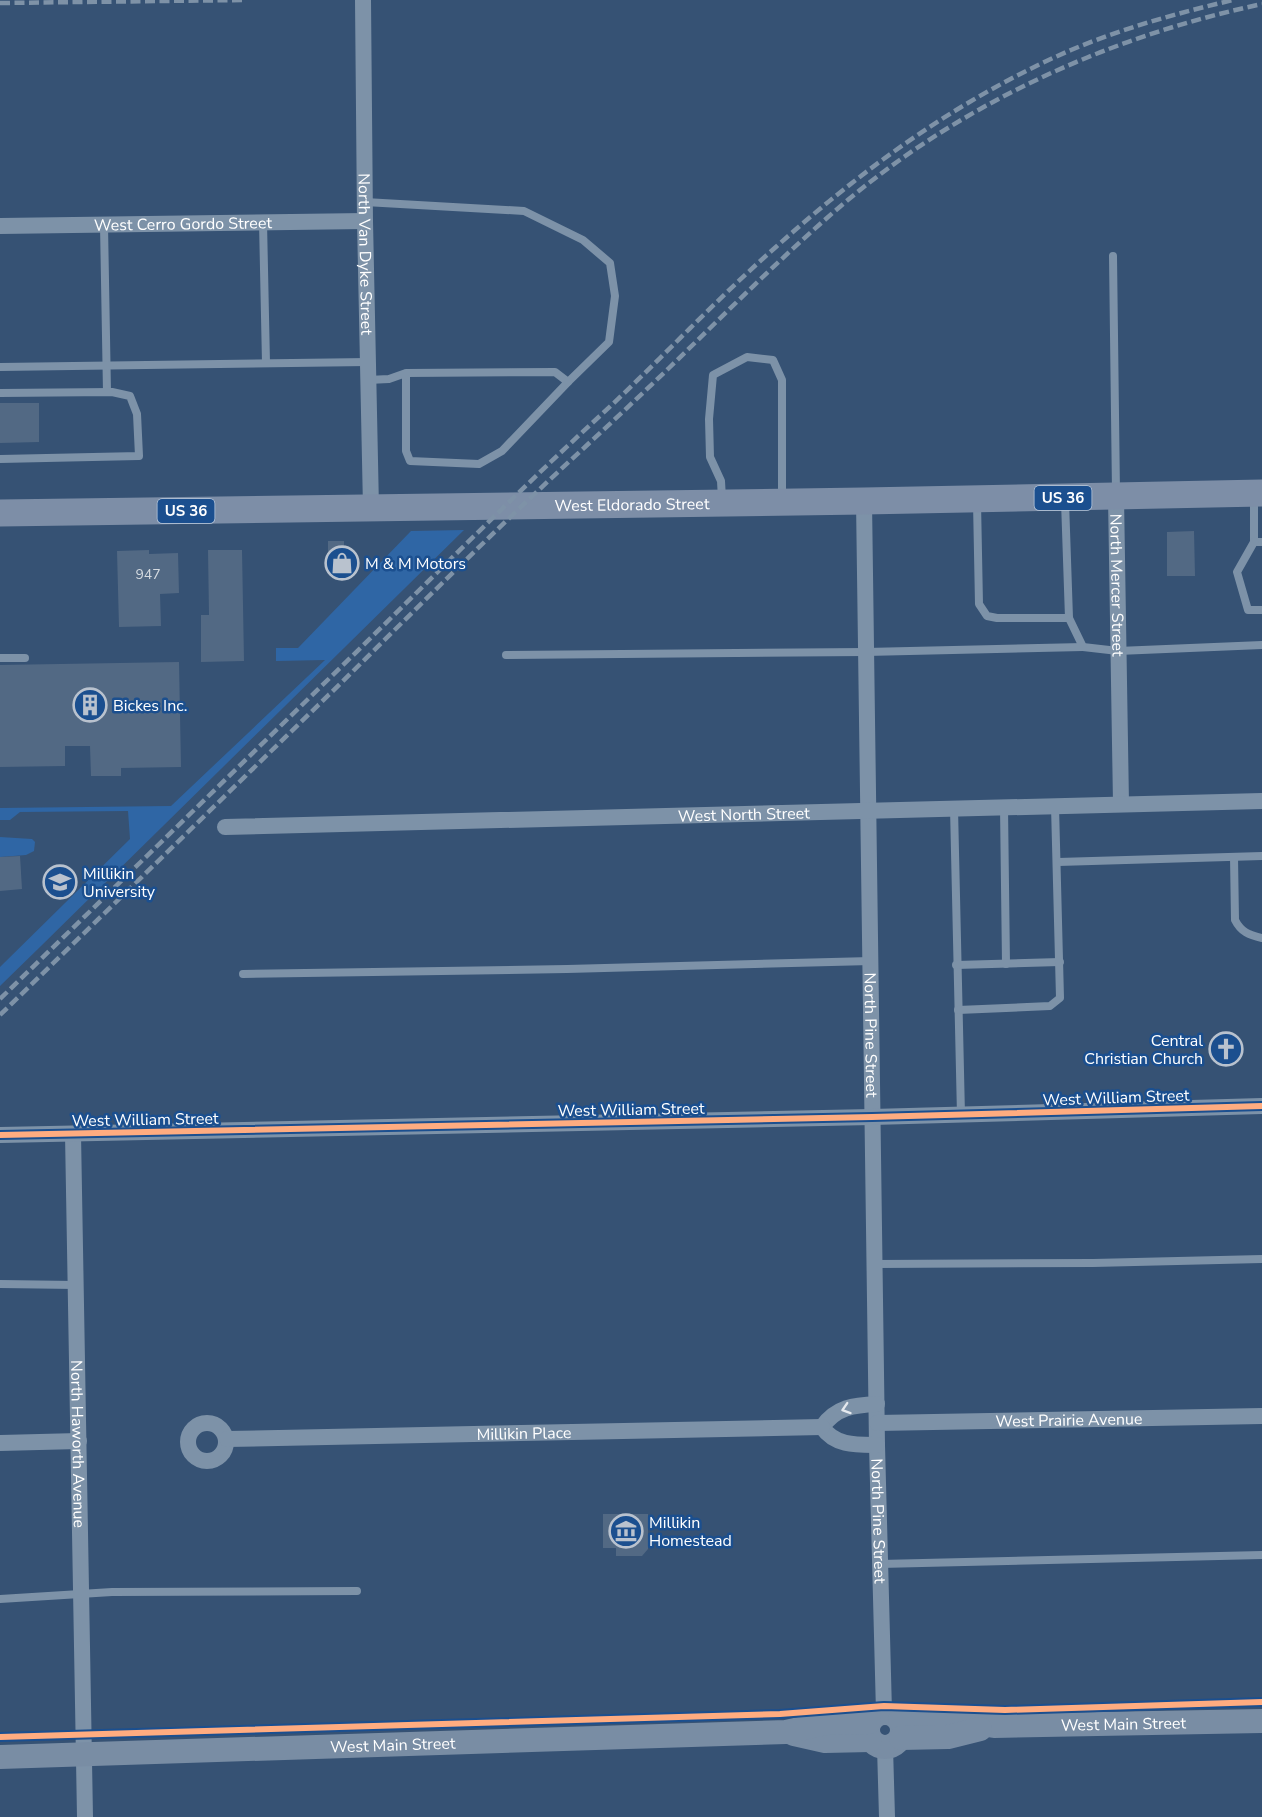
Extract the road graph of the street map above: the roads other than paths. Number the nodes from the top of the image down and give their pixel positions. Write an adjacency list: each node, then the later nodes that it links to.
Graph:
1 (363, 0): 2 (street, North Van Dyke Street)
2 (365, 202): 3 (street, North Van Dyke Street); 14 (lane)
3 (365, 221): 4 (street, West Cerro Gordo Street); 8 (street, North Van Dyke Street)
4 (263, 222): 5 (street, West Cerro Gordo Street); 9 (lane)
5 (104, 225): 6 (street, West Cerro Gordo Street); 10 (lane)
6 (0, 226)
7 (1113, 256): 19 (lane, North Mercer Street)
8 (368, 362): 9 (lane); 13 (street, North Van Dyke Street)
9 (266, 363): 10 (lane)
10 (106, 364): 11 (lane); 15 (lane)
11 (0, 367)
12 (406, 373): 13 (lane); 14 (lane); 14 (lane)
13 (368, 380): 25 (street, North Van Dyke Street)
14 (568, 382)
15 (106, 392): 16 (lane); 17 (lane)
16 (0, 393)
17 (0, 459)
18 (1258, 493): 19 (main road, West Eldorado Street / US 36); 27 (lane)
19 (1116, 497): 20 (main road, West Eldorado Street / US 36); 32 (street, North Mercer Street)
20 (1065, 498): 21 (main road, West Eldorado Street / US 36); 29 (lane)
21 (976, 499): 22 (main road, West Eldorado Street / US 36); 29 (lane)
22 (864, 501): 23 (main road, West Eldorado Street / US 36); 33 (street, North Pine Street)
23 (782, 502): 24 (main road, West Eldorado Street / US 36); 24 (lane)
24 (722, 503): 25 (main road, West Eldorado Street / US 36)
25 (371, 508): 26 (main road, West Eldorado Street / US 36)
26 (0, 513)
27 (1258, 542): 28 (lane)
28 (1262, 610)
29 (1069, 618): 31 (lane)
30 (1262, 645): 32 (lane)
31 (1083, 647): 32 (lane); 33 (lane)
32 (1118, 651): 38 (street, North Mercer Street)
33 (866, 652): 34 (lane); 42 (street, North Pine Street)
34 (506, 655)
35 (0, 658): 36 (lane)
36 (25, 658)
37 (1262, 801): 38 (street, West North Street)
38 (1121, 804): 39 (street, West North Street)
39 (1055, 805): 40 (street, West North Street); 46 (lane)
40 (1004, 807): 41 (street, West North Street); 50 (lane)
41 (954, 808): 42 (street, West North Street); 51 (lane)
42 (869, 811): 43 (street, West North Street); 48 (street, North Pine Street)
43 (225, 826)
44 (1262, 856): 45 (lane)
45 (1234, 857): 46 (lane); 47 (lane)
46 (1058, 862): 49 (lane)
47 (1262, 938)
48 (871, 961): 52 (lane); 56 (street, North Pine Street)
49 (1060, 962): 50 (lane); 53 (lane)
50 (1006, 964): 51 (lane)
51 (956, 965): 53 (lane)
52 (243, 974)
53 (958, 1010): 55 (lane)
54 (1262, 1106): 55 (street, West William Street)
55 (961, 1115): 56 (street, West William Street)
56 (872, 1118): 57 (street, West William Street); 60 (street, North Pine Street)
57 (73, 1134): 58 (street, West William Street); 62 (street, North Haworth Avenue)
58 (0, 1135)
59 (1262, 1259): 60 (lane)
60 (875, 1264): 63 (street, North Pine Street)
61 (0, 1284): 62 (lane)
62 (76, 1285): 68 (street, North Haworth Avenue)
63 (877, 1404): 65 (street, North Pine Street); 66 (street, one-way to 66)
64 (1262, 1416): 65 (street, West Prairie Avenue)
65 (877, 1423): 70 (street, North Pine Street)
66 (822, 1427): 67 (street, Millikin Place); 70 (street)
67 (227, 1439)
68 (80, 1441): 69 (street); 74 (street, North Haworth Avenue)
69 (0, 1443)
70 (877, 1445): 72 (street, North Pine Street)
71 (1262, 1555): 72 (lane)
72 (880, 1564): 77 (street, North Pine Street)
73 (357, 1591): 74 (lane)
74 (82, 1593): 75 (lane); 78 (street, North Haworth Avenue)
75 (0, 1599)
76 (1259, 1719): 77 (street, West Main Street)
77 (885, 1730): 78 (street, West Main Street); 81 (street, North Pine Street)
78 (85, 1755): 79 (street, West Main Street); 80 (street, North Haworth Avenue)
79 (0, 1757)
80 (85, 1817)
81 (887, 1817)

